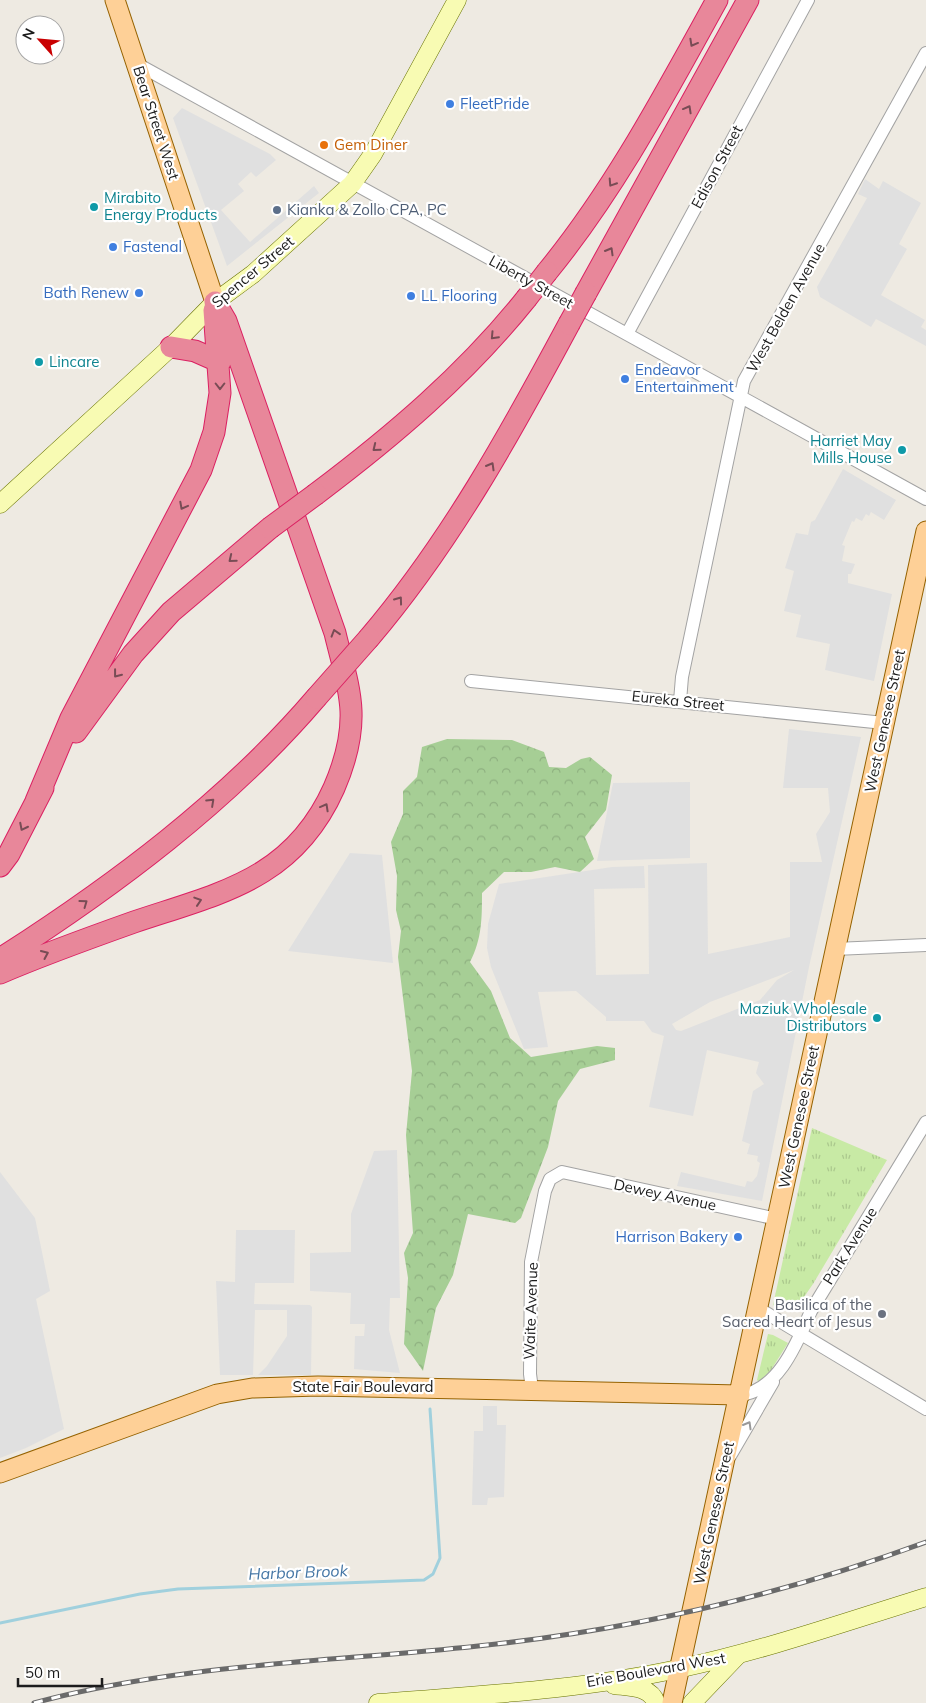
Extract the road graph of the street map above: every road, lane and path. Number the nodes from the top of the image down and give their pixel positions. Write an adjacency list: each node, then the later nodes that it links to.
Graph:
1 (115, 0): 7 (main road, Bear Street West)
2 (717, 0): 20 (highway, one-way to 20, bridge)
3 (748, 0): 24 (highway, one-way to 3, bridge)
4 (808, 0): 10 (street, Edison Street)
5 (454, 1): 8 (main road, Spencer Street)
6 (926, 53): 13 (street, West Belden Avenue)
7 (137, 64): 8 (street, Liberty Street); 9 (main road, Bear Street West)
8 (352, 184): 9 (main road, Spencer Street); 10 (street, Liberty Street)
9 (215, 302): 11 (main road, Spencer Street); 12 (highway); 25 (highway, one-way to 9)
10 (627, 334): 13 (street, Liberty Street)
11 (171, 347): 12 (highway); 15 (main road, Spencer Street)
12 (220, 362): 20 (highway, one-way to 20)
13 (741, 396): 14 (street, Liberty Street); 18 (street, West Belden Avenue)
14 (926, 499)
15 (0, 504)
16 (926, 531): 19 (main road, West Genesee Street)
17 (471, 681): 18 (street, Eureka Street)
18 (680, 701): 19 (street, Eureka Street)
19 (884, 723): 23 (main road, West Genesee Street)
20 (36, 801): 21 (highway, one-way to 21)
21 (0, 866)
22 (926, 945): 23 (street)
23 (835, 949): 28 (main road, West Genesee Street)
24 (0, 959)
25 (0, 973)
26 (926, 1122): 30 (street, Park Avenue)
27 (554, 1176): 28 (street, Dewey Avenue); 32 (street, Waite Avenue)
28 (777, 1219): 29 (main road, West Genesee Street)
29 (758, 1308): 30 (street); 33 (main road, West Genesee Street)
30 (801, 1334): 31 (street, Park Avenue); 34 (street)
31 (778, 1372): 33 (street, Park Avenue); 35 (street, Park Avenue, one-way to 31)
32 (532, 1389): 33 (main road, State Fair Boulevard); 36 (main road, State Fair Boulevard)
33 (740, 1395): 35 (main road, West Genesee Street)
34 (926, 1409)
35 (724, 1467): 39 (main road, West Genesee Street)
36 (0, 1472)
37 (926, 1597): 38 (main road, Erie Boulevard West)
38 (739, 1655): 39 (main road, Erie Boulevard West); 44 (main road)
39 (681, 1668): 40 (main road, Erie Boulevard West); 43 (main road, West Genesee Street)
40 (596, 1683): 41 (main road, Erie Boulevard West); 42 (main road)
41 (378, 1703)
42 (656, 1703)
43 (672, 1703)
44 (692, 1703)

